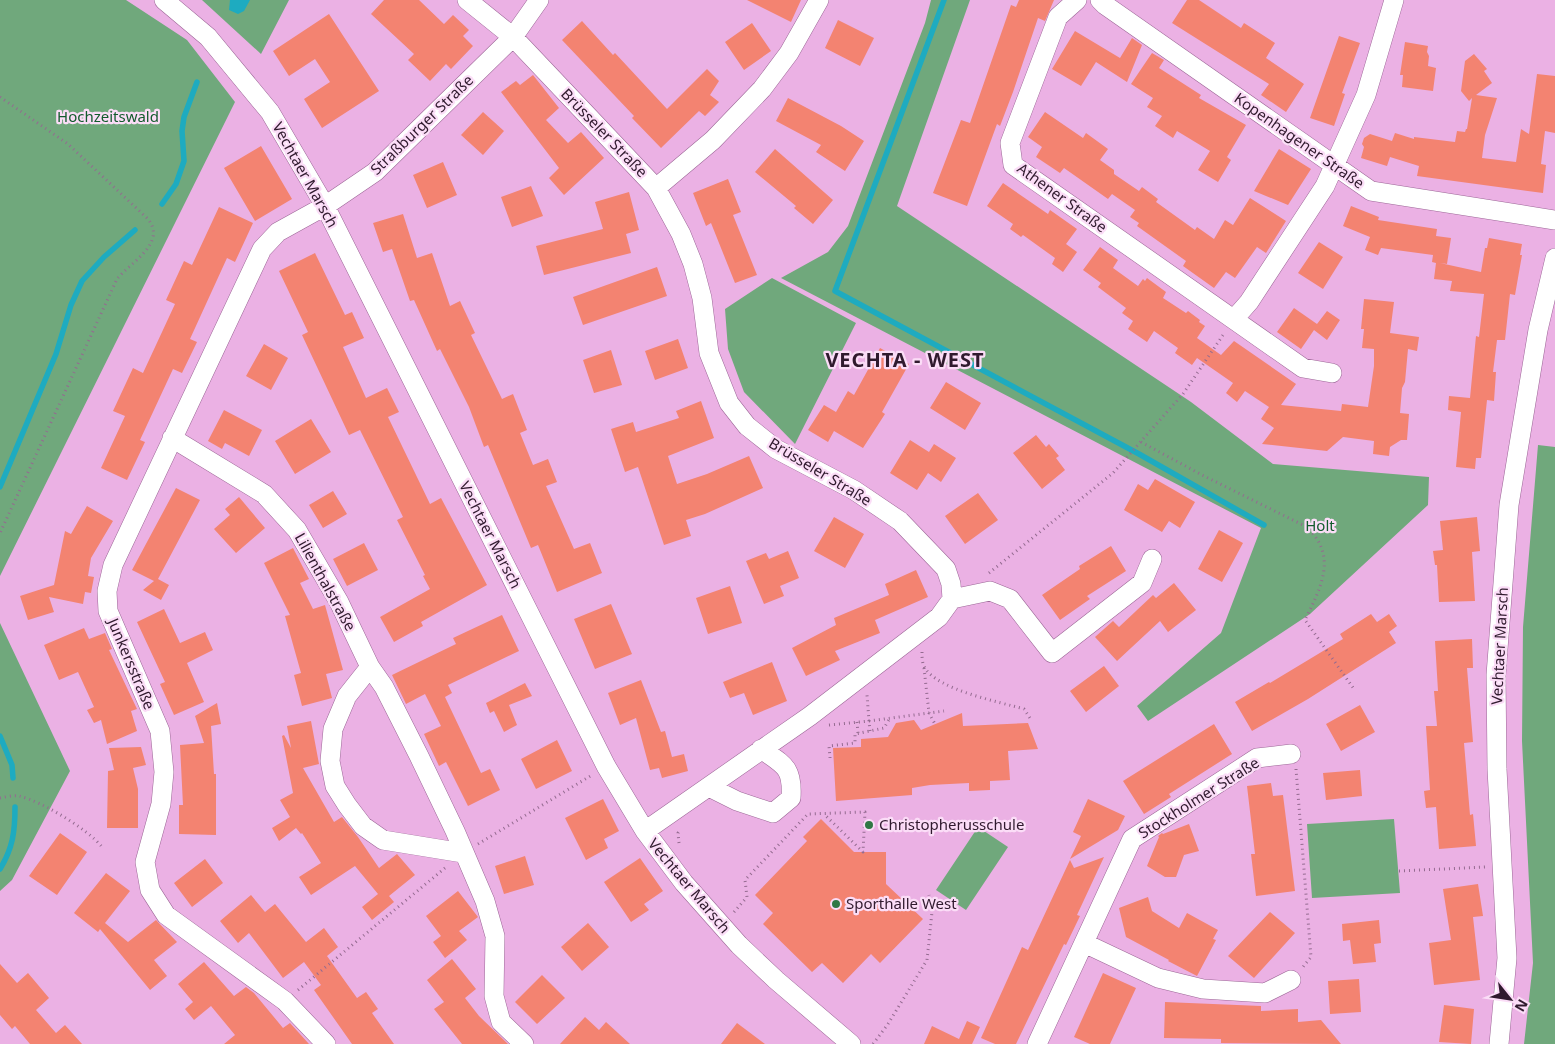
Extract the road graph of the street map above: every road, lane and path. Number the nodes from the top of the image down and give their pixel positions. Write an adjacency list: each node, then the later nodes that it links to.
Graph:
1 (164, 0): 12 (street, Vechtaer Marsch)
2 (467, 0): 8 (street)
3 (539, 0): 8 (street, Straßburger Straße)
4 (818, 0): 11 (street)
5 (1077, 0): 15 (street, Athener Straße)
6 (1100, 0): 10 (street, Kopenhagener Straße)
7 (1394, 0): 10 (street)
8 (513, 37): 11 (street, Brüsseler Straße); 12 (street, Straßburger Straße)
9 (0, 97): 19 (path)
10 (1334, 165): 13 (street, Kopenhagener Straße); 15 (street)
11 (656, 188): 22 (street, Brüsseler Straße)
12 (325, 206): 17 (street, Junkersstraße); 43 (street, Vechtaer Marsch)
13 (1555, 220)
14 (1555, 258): 52 (street, Vechtaer Marsch)
15 (1234, 319): 16 (street, Athener Straße); 18 (path)
16 (1332, 372)
17 (172, 438): 26 (street, Lilienthalstraße); 58 (street, Junkersstraße)
18 (1141, 442): 21 (path); 28 (path)
19 (0, 533)
20 (1152, 559): 22 (street)
21 (988, 573)
22 (952, 599): 40 (street)
23 (928, 646): 24 (path)
24 (921, 652): 25 (path); 27 (path)
25 (914, 657)
26 (370, 666): 51 (street, Lilienthalstraße); 51 (street)
27 (924, 667): 31 (path); 33 (path)
28 (1354, 689)
29 (859, 695): 34 (path)
30 (944, 710): 31 (path)
31 (929, 713): 32 (path); 36 (path)
32 (890, 718): 34 (path); 38 (path)
33 (1030, 718)
34 (869, 721): 35 (path); 38 (path)
35 (857, 722): 37 (path); 39 (path)
36 (934, 724)
37 (820, 726)
38 (870, 731): 39 (path)
39 (858, 733): 42 (path)
40 (761, 749): 44 (street); 44 (street)
41 (1291, 754): 56 (street, Stockholmer Straße); 57 (path)
42 (830, 758)
43 (606, 766): 48 (street, Vechtaer Marsch); 51 (path)
44 (709, 788): 48 (street)
45 (0, 798): 49 (path)
46 (824, 814): 46 (path); 55 (path)
47 (684, 827): 50 (path)
48 (644, 831): 55 (street, Vechtaer Marsch)
49 (102, 847)
50 (683, 849)
51 (463, 853): 58 (path); 61 (street, Lilienthalstraße)
52 (1503, 867): 53 (path); 59 (street, Vechtaer Marsch)
53 (1399, 871)
54 (929, 895): 63 (path)
55 (722, 926): 62 (street, Vechtaer Marsch)
56 (1084, 943): 57 (street); 64 (street, Stockholmer Straße)
57 (1291, 980)
58 (285, 1001): 60 (street, Junkersstraße)
59 (1497, 1042)
60 (326, 1044)
61 (524, 1044)
62 (851, 1044)
63 (873, 1044)
64 (1037, 1044)

